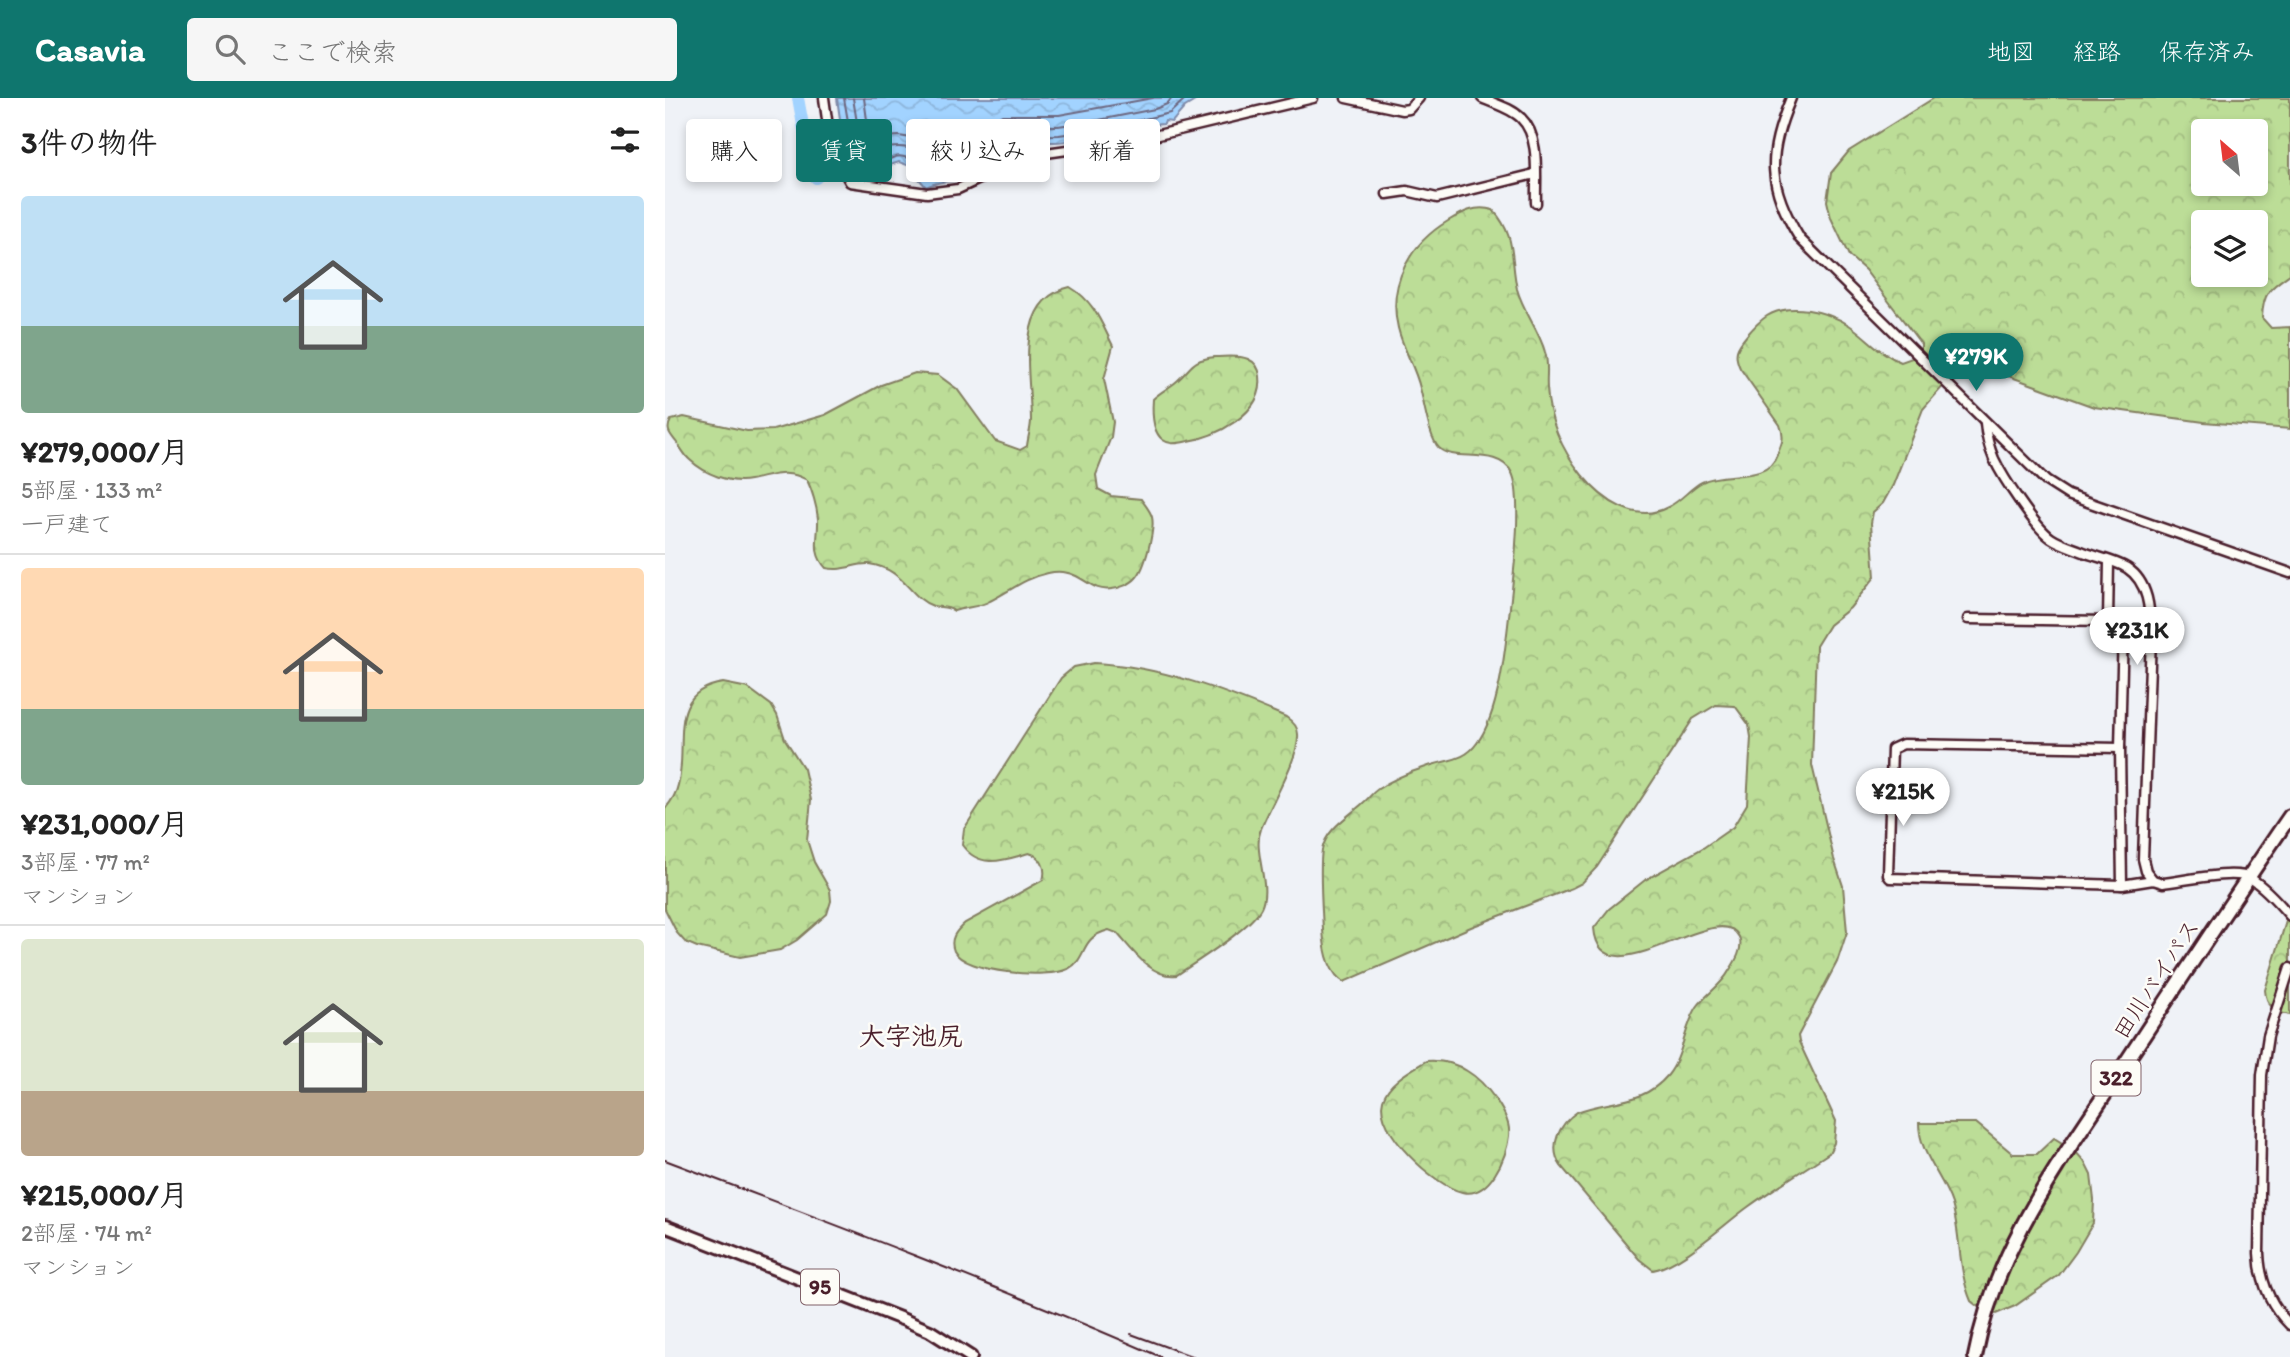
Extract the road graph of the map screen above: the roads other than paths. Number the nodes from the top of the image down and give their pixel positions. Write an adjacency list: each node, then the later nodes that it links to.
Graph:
1 (824, 98): 2 (street)
2 (1313, 98)
3 (1346, 98): 4 (street)
4 (1419, 98)
5 (1482, 98): 7 (street)
6 (1791, 98): 10 (street)
7 (1535, 174): 8 (street); 9 (street)
8 (1387, 194)
9 (1536, 203)
10 (1985, 423): 11 (street); 12 (street)
11 (2109, 562): 14 (street); 18 (street)
12 (2290, 573)
13 (1968, 619): 14 (street)
14 (2108, 621): 15 (street)
15 (2120, 748): 19 (street); 19 (street)
16 (2290, 816): 17 (highway, 田川バイパス / 322)
17 (2248, 877): 18 (street); 20 (street); 25 (highway, 田川バイパス / 322)
18 (2153, 880): 19 (street)
19 (2122, 886)
20 (2290, 916)
21 (2290, 968): 23 (street)
22 (665, 1226): 24 (main road, 95)
23 (2290, 1325)
24 (971, 1357)
25 (1975, 1357)

